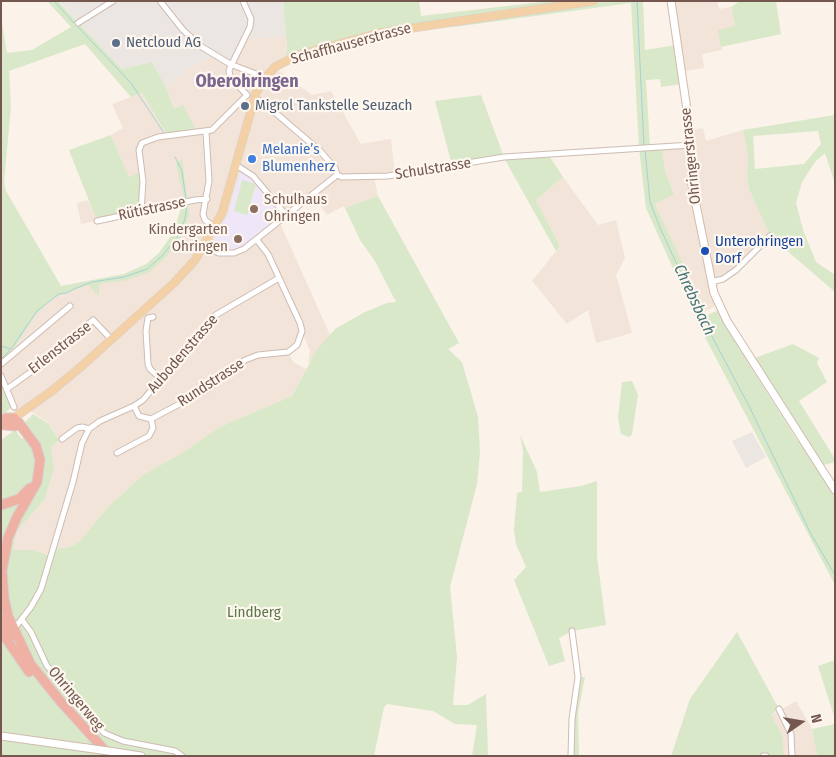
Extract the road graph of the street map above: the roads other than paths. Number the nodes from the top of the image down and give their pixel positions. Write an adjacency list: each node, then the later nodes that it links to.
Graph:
1 (113, 1): 8 (street)
2 (160, 1): 9 (street)
3 (243, 1): 9 (street)
4 (592, 1): 10 (main road, Schaffhauserstrasse)
5 (665, 1): 7 (main road, Ohringerstrasse)
6 (671, 1): 7 (main road, Ohringerstrasse)
7 (672, 13): 13 (main road, Ohringerstrasse)
8 (78, 23)
9 (230, 64): 10 (street); 12 (street)
10 (264, 79): 11 (main road, Schaffhauserstrasse)
11 (255, 98): 14 (main road, Schaffhauserstrasse); 15 (street)
12 (206, 132): 16 (street); 17 (street)
13 (691, 145): 15 (street, Schulstrasse); 25 (main road, Ohringerstrasse)
14 (236, 165): 18 (street); 20 (main road, Schaffhauserstrasse)
15 (337, 175): 18 (street)
16 (207, 199): 17 (street, Rütistrasse); 20 (street)
17 (141, 212): 19 (street, Rütistrasse)
18 (286, 215): 22 (street)
19 (98, 221)
20 (215, 227): 23 (main road, Schaffhauserstrasse)
21 (770, 236): 25 (street)
22 (257, 240): 23 (street); 24 (street, Rundstrasse)
23 (204, 246): 28 (main road, Schaffhauserstrasse)
24 (279, 278): 31 (street, Aubodenstrasse); 35 (street, Rundstrasse)
25 (711, 282): 39 (main road, Ohringerstrasse)
26 (70, 306): 29 (street)
27 (153, 317): 31 (street)
28 (111, 339): 32 (street, Erlenstrasse); 34 (main road, Schaffhauserstrasse)
29 (1, 364)
30 (1, 376): 32 (street)
31 (161, 379): 33 (street, Aubodenstrasse)
32 (6, 389): 34 (street)
33 (134, 406): 35 (street); 36 (street, Aubodenstrasse)
34 (11, 419): 40 (highway); 46 (highway)
35 (151, 419): 38 (street)
36 (89, 429): 37 (street, Aubodenstrasse); 42 (street)
37 (62, 439)
38 (117, 453)
39 (835, 490)
40 (1, 505)
41 (1, 619): 46 (highway)
42 (22, 620): 43 (street); 52 (street, Ohringerweg)
43 (17, 625)
44 (1, 631): 50 (highway)
45 (572, 631): 53 (street)
46 (31, 665): 49 (highway)
47 (779, 710): 54 (street)
48 (1, 736): 49 (main road, bridge)
49 (112, 754): 51 (main road)
50 (102, 756)
51 (141, 756)
52 (182, 756)
53 (572, 756)
54 (792, 756)

